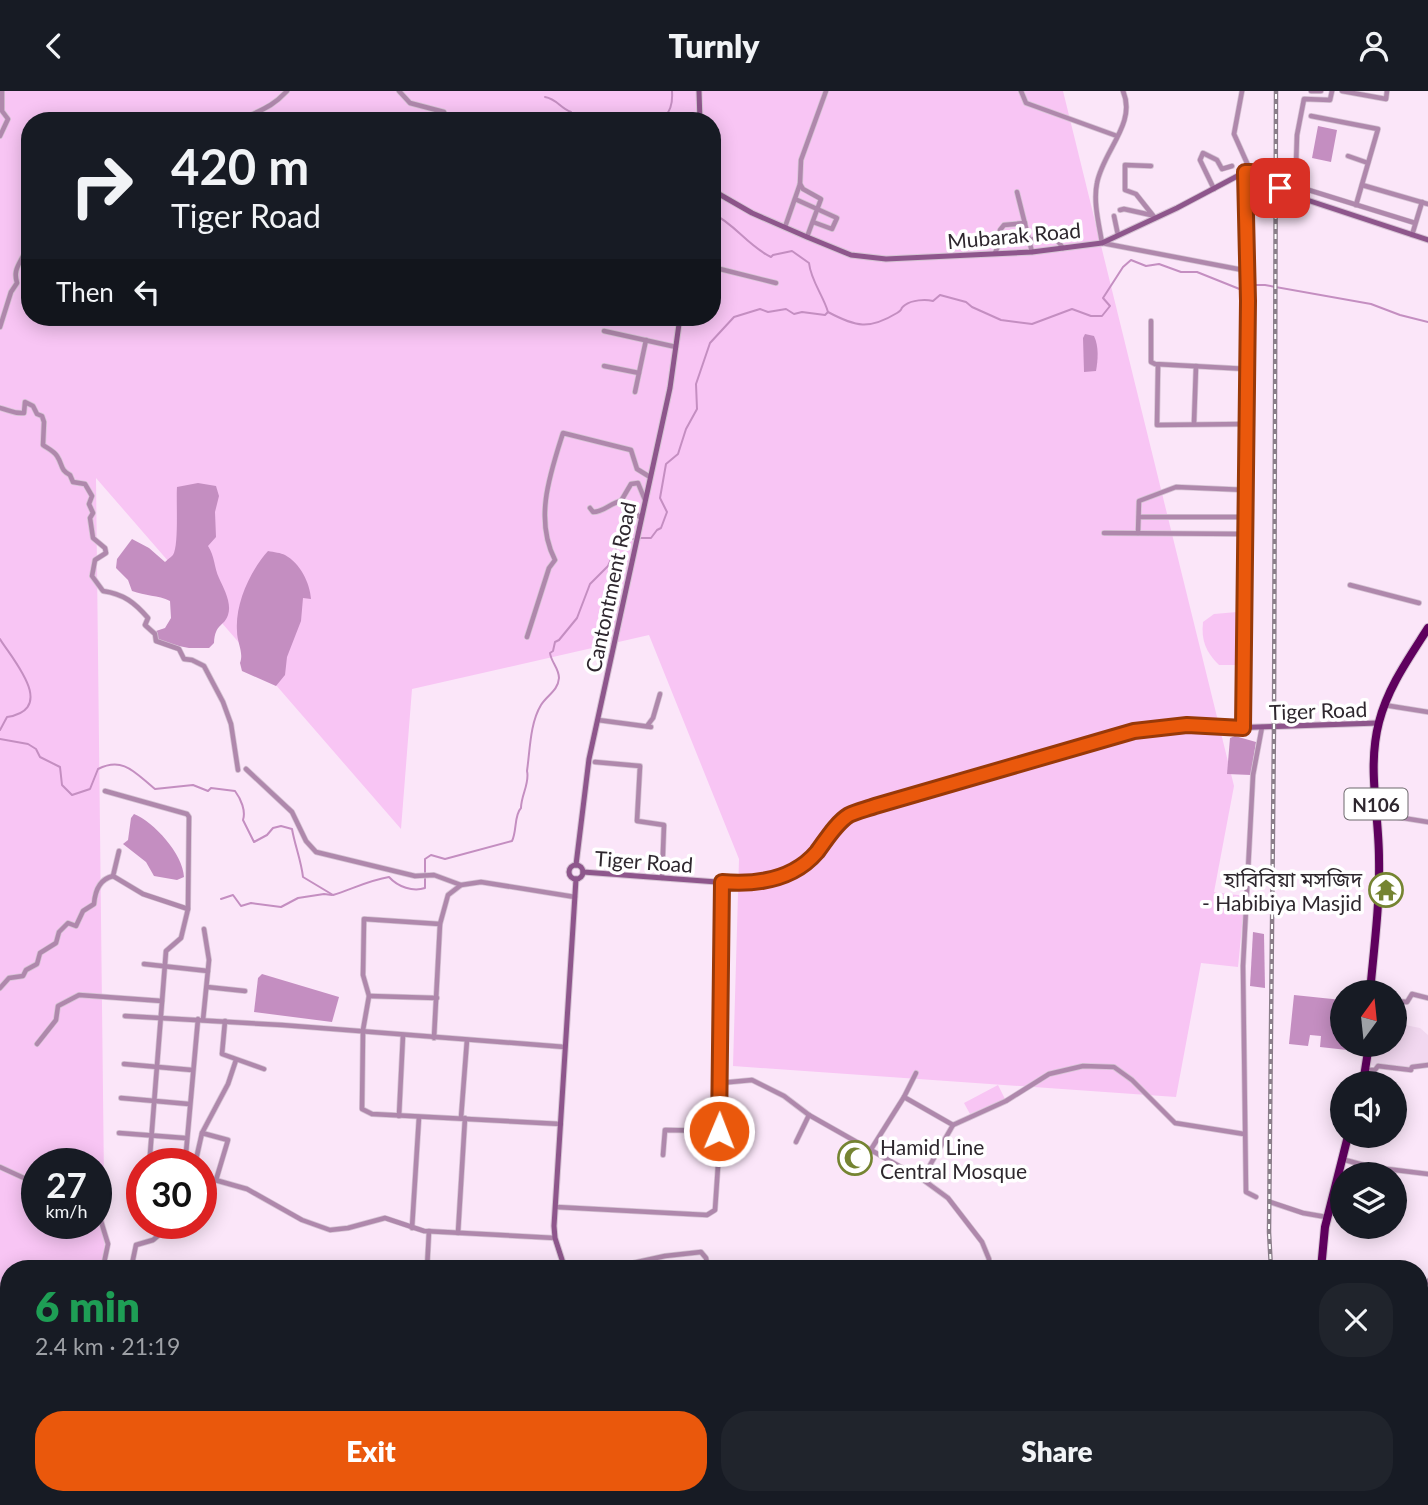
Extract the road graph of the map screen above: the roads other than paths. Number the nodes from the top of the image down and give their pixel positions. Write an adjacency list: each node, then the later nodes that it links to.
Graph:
1 (2, 91): 18 (street)
2 (286, 91): 14 (street)
3 (399, 91): 15 (street)
4 (698, 91): 16 (street)
5 (826, 91): 26 (street)
6 (1021, 91): 19 (street)
7 (1123, 91): 19 (street)
8 (1241, 91): 24 (street)
9 (1311, 91): 10 (street)
10 (1321, 91)
11 (1332, 91): 31 (street)
12 (1342, 91): 13 (street)
13 (1387, 91)
14 (256, 112)
15 (444, 112)
16 (699, 112)
17 (1311, 116): 21 (street)
18 (0, 136)
19 (1117, 136): 48 (street)
20 (1348, 156): 21 (street)
21 (1368, 163): 27 (street)
22 (1152, 166): 38 (street)
23 (1232, 166): 28 (street)
24 (1248, 172): 28 (street, Mubarak Road); 31 (street); 54 (street)
25 (1301, 175): 34 (street)
26 (800, 184): 32 (street); 35 (street)
27 (1362, 185): 33 (street); 34 (street)
28 (1214, 189): 38 (street, Mubarak Road)
29 (1017, 191): 40 (street)
30 (721, 195): 42 (street, Mubarak Road)
31 (1295, 196): 44 (street)
32 (795, 199): 35 (street); 42 (street)
33 (1425, 203): 41 (street)
34 (1356, 205): 41 (street)
35 (818, 209): 39 (street); 39 (street)
36 (1120, 210): 38 (street)
37 (1114, 216): 43 (street)
38 (1153, 216): 43 (street, Mubarak Road)
39 (813, 222): 45 (street)
40 (1025, 223): 46 (street); 51 (street)
41 (1415, 223): 44 (street)
42 (785, 227): 45 (street, Mubarak Road)
43 (1118, 235): 48 (street, Mubarak Road)
44 (1412, 235): 47 (street)
45 (807, 237): 51 (street, Mubarak Road)
46 (1029, 240): 49 (street); 50 (street)
47 (1428, 240)
48 (1102, 243): 49 (street, Mubarak Road); 54 (street)
49 (1064, 249): 50 (street, Mubarak Road)
50 (1032, 252): 51 (street, Mubarak Road)
51 (995, 253)
52 (21, 260): 58 (street)
53 (721, 269): 55 (street)
54 (1248, 271): 65 (street)
55 (776, 283)
56 (1151, 321): 62 (street)
57 (678, 326): 61 (street, Cantontment Road)
58 (0, 327)
59 (604, 331): 60 (street)
60 (646, 340): 61 (street); 66 (street)
61 (676, 347): 71 (street, Cantontment Road)
62 (1158, 365): 64 (street); 69 (street)
63 (604, 366): 66 (street)
64 (1196, 366): 65 (street); 69 (street)
65 (1247, 369): 70 (street)
66 (639, 373): 67 (street)
67 (635, 392)
68 (1, 409): 96 (street)
69 (1194, 423): 70 (street)
70 (1247, 424): 72 (street)
71 (650, 477): 74 (street, Cantontment Road); 86 (street)
72 (1246, 490): 76 (street); 77 (street)
73 (621, 501): 74 (street); 75 (street); 78 (street)
74 (645, 501): 78 (street, Cantontment Road)
75 (590, 508)
76 (1139, 517): 77 (street); 80 (street)
77 (1246, 517): 81 (street)
78 (641, 518): 90 (street, Cantontment Road)
79 (1104, 533): 80 (street)
80 (1138, 533): 81 (street)
81 (1245, 534): 93 (street)
82 (1350, 585): 83 (street)
83 (1419, 603)
84 (1428, 628): 88 (highway, N106)
85 (1428, 636): 88 (highway, N106)
86 (527, 637)
87 (660, 694): 90 (street)
88 (1386, 705): 89 (street); 91 (highway, N106); 98 (highway, N106)
89 (1428, 712)
90 (598, 720): 101 (street, Cantontment Road)
91 (1378, 723): 92 (street, Tiger Road); 98 (highway, N106)
92 (1262, 727): 93 (street, Tiger Road); 157 (street)
93 (1243, 728): 106 (street, Tiger Road)
94 (595, 762): 104 (street)
95 (246, 769): 107 (street)
96 (238, 770)
97 (105, 791): 109 (street)
98 (1379, 814): 99 (street); 115 (highway, N106)
99 (1428, 822)
100 (119, 851): 103 (street)
101 (576, 865): 102 (street); 105 (street)
102 (583, 873): 104 (street, Tiger Road); 105 (street)
103 (113, 876): 109 (street); 117 (street)
104 (662, 878): 106 (street, Tiger Road)
105 (576, 879): 108 (street)
106 (722, 882): 143 (street)
107 (461, 885): 108 (street); 110 (street)
108 (575, 897): 133 (street)
109 (188, 909): 113 (street)
110 (440, 924): 119 (street); 120 (street)
111 (204, 929): 114 (street)
112 (144, 964): 113 (street)
113 (165, 966): 114 (street); 122 (street)
114 (208, 971): 116 (street)
115 (1374, 980)
116 (206, 987): 118 (street); 126 (street)
117 (0, 988)
118 (245, 991)
119 (369, 996): 120 (street); 128 (street)
120 (436, 998): 130 (street)
121 (1428, 998): 123 (street)
122 (162, 1000): 125 (street); 132 (street)
123 (1407, 1002)
124 (125, 1016): 125 (street)
125 (161, 1017): 126 (street); 138 (street)
126 (201, 1020): 127 (street); 162 (street)
127 (225, 1021): 128 (street); 135 (street)
128 (363, 1032): 129 (street); 149 (street)
129 (403, 1035): 130 (street); 149 (street)
130 (434, 1038): 131 (street)
131 (467, 1040): 133 (street); 151 (street)
132 (37, 1044)
133 (565, 1047): 152 (street)
134 (1367, 1057): 141 (highway)
135 (236, 1060): 139 (street); 155 (street)
136 (124, 1064): 138 (street)
137 (1428, 1065): 141 (street)
138 (157, 1066): 140 (street); 146 (street)
139 (264, 1069)
140 (192, 1070)
141 (1366, 1070)
142 (916, 1073): 144 (street)
143 (719, 1083): 148 (street); 154 (street)
144 (904, 1097): 153 (street); 166 (street)
145 (121, 1098): 146 (street)
146 (154, 1100): 147 (street); 158 (street)
147 (189, 1104)
148 (809, 1115): 160 (street); 166 (street)
149 (399, 1116): 150 (street)
150 (419, 1117): 151 (street); 179 (street)
151 (463, 1118): 152 (street); 181 (street)
152 (561, 1124): 177 (street)
153 (953, 1125): 157 (street); 173 (street)
154 (719, 1131): 167 (street); 177 (street)
155 (202, 1132): 163 (street); 172 (street)
156 (119, 1133): 158 (street)
157 (1244, 1134): 175 (street)
158 (151, 1135): 159 (street); 161 (street)
159 (185, 1138)
160 (796, 1142)
161 (150, 1148)
162 (187, 1148)
163 (198, 1148)
164 (1347, 1148): 178 (highway)
165 (1348, 1148): 168 (highway)
166 (870, 1151): 173 (street)
167 (663, 1156)
168 (1345, 1160): 170 (street); 192 (highway)
169 (0, 1167): 171 (street)
170 (1428, 1174)
171 (21, 1177)
172 (217, 1177)
173 (922, 1179): 191 (street)
174 (217, 1180): 179 (street)
175 (1255, 1197)
176 (1270, 1202): 178 (street)
177 (556, 1207): 182 (street)
178 (1327, 1217): 193 (highway)
179 (412, 1228): 180 (street)
180 (429, 1231): 181 (street); 187 (street)
181 (458, 1233): 182 (street)
182 (555, 1238): 188 (street)
183 (106, 1239): 185 (street)
184 (154, 1239): 186 (street)
185 (105, 1260)
186 (133, 1260)
187 (428, 1260)
188 (562, 1260)
189 (647, 1260): 190 (street)
190 (706, 1260)
191 (989, 1260)
192 (1324, 1260)
193 (1324, 1260)

